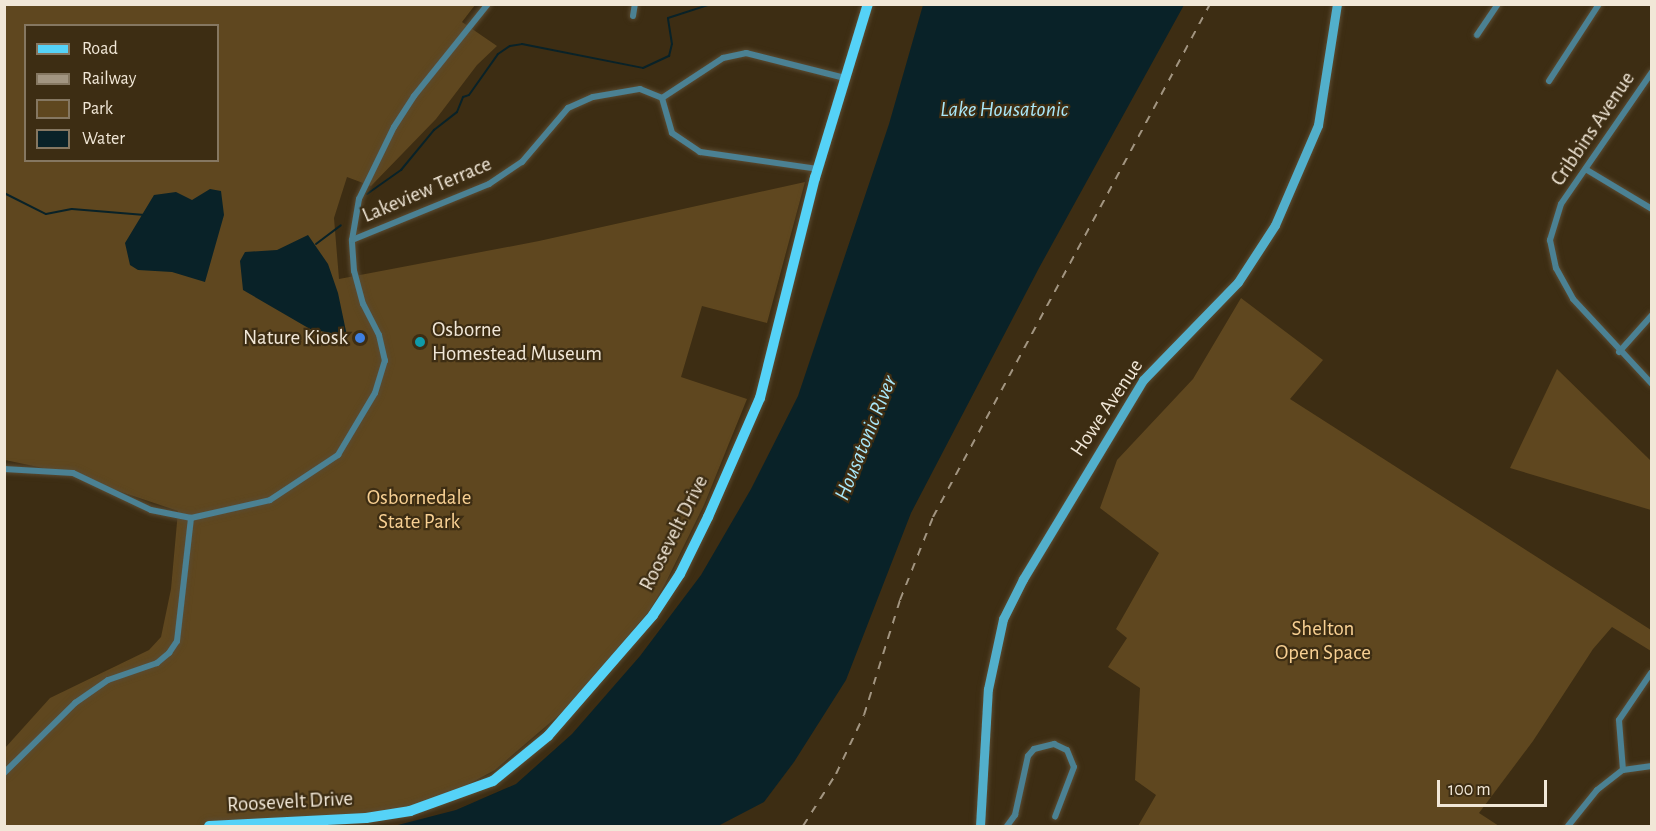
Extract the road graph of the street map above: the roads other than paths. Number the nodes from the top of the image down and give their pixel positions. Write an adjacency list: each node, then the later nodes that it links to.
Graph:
1 (488, 4): 16 (street)
2 (634, 4): 7 (street)
3 (868, 4): 10 (main road, Roosevelt Drive)
4 (1337, 4): 28 (main road, Howe Avenue)
5 (1498, 4): 8 (street)
6 (1599, 4): 11 (street)
7 (633, 15)
8 (1477, 35)
9 (1652, 72): 14 (street, Cribbins Avenue)
10 (845, 78): 12 (street); 13 (main road, Roosevelt Drive)
11 (1549, 81)
12 (662, 98): 13 (street); 16 (street, Lakeview Terrace)
13 (818, 169): 27 (main road, Roosevelt Drive)
14 (1587, 170): 15 (street); 18 (street, Cribbins Avenue)
15 (1652, 209)
16 (352, 240): 21 (street)
17 (1652, 315): 18 (street)
18 (1619, 352): 19 (street)
19 (1652, 384)
20 (4, 469): 21 (street)
21 (191, 518): 25 (street)
22 (1651, 673): 24 (street)
23 (1652, 766): 24 (street)
24 (1623, 770): 30 (street)
25 (4, 772)
26 (1055, 817): 29 (street)
27 (209, 826)
28 (980, 826)
29 (1007, 826)
30 (1568, 826)

